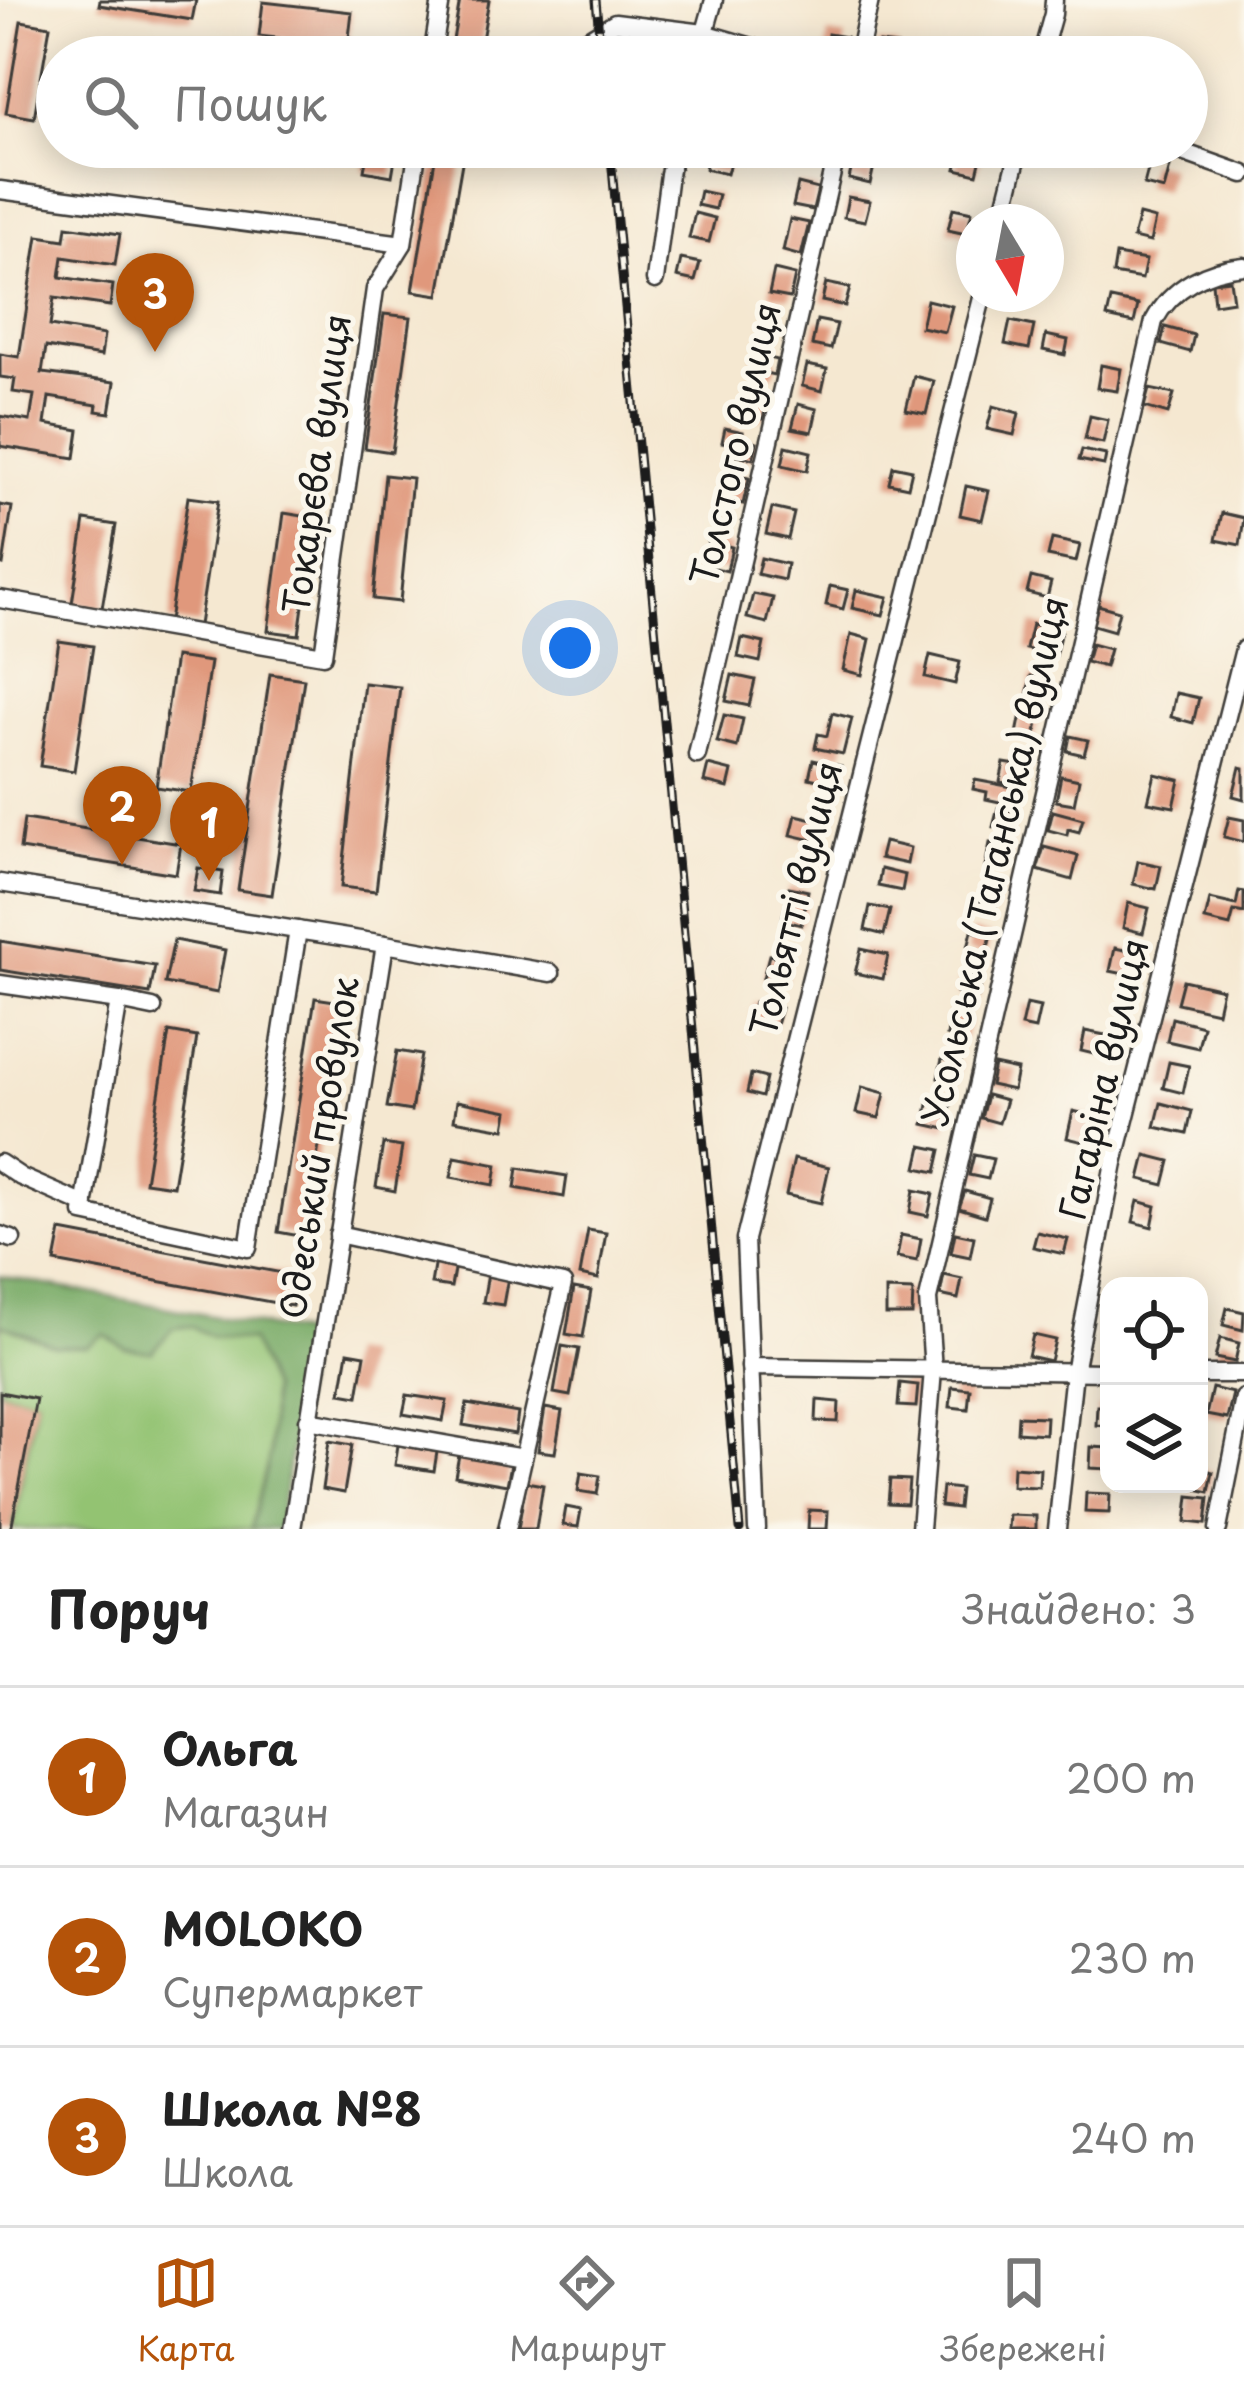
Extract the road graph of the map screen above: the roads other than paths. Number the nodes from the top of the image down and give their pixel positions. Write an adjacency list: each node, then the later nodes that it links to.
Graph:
1 (441, 0): 6 (street)
2 (714, 0): 5 (street)
3 (870, 0): 10 (street)
4 (1054, 0): 11 (street)
5 (704, 33): 7 (street); 8 (street); 9 (street)
6 (435, 36)
7 (593, 36)
8 (703, 36)
9 (714, 36)
10 (862, 36)
11 (1046, 36)
12 (1208, 161): 17 (street)
13 (415, 168): 20 (street, Токарєва вулиця)
14 (671, 168): 22 (street)
15 (833, 168): 26 (street, Толстого вулиця)
16 (1015, 168): 19 (street)
17 (1244, 174)
18 (0, 190): 20 (street)
19 (1006, 204)
20 (403, 244): 24 (street, Токарєва вулиця)
21 (1244, 266): 38 (street, Усольська (Таганська) вулиця)
22 (655, 280)
23 (978, 312): 37 (street, Тольятті вулиця)
24 (0, 599)
25 (1244, 649): 39 (street, Гагаріна вулиця)
26 (698, 755)
27 (0, 883): 28 (street)
28 (298, 930): 29 (street); 35 (street)
29 (385, 944): 30 (street, Одеський провулок); 36 (street, Одеський провулок)
30 (550, 973)
31 (0, 983): 32 (street)
32 (119, 1001): 33 (street); 35 (street)
33 (152, 1008)
34 (0, 1163): 35 (street)
35 (85, 1204)
36 (338, 1234): 44 (street, Одеський провулок); 45 (street)
37 (750, 1366): 38 (street); 48 (street, Тольятті вулиця)
38 (933, 1370): 39 (street); 49 (street, Усольська (Таганська) вулиця)
39 (1074, 1372): 40 (street); 50 (street, Гагаріна вулиця)
40 (1100, 1372)
41 (1208, 1373): 42 (street)
42 (1244, 1374)
43 (1244, 1398): 51 (street)
44 (308, 1420): 45 (street); 46 (street, Одеський провулок)
45 (523, 1458): 47 (street)
46 (292, 1529)
47 (507, 1529)
48 (758, 1529)
49 (920, 1529)
50 (1057, 1529)
51 (1218, 1529)

